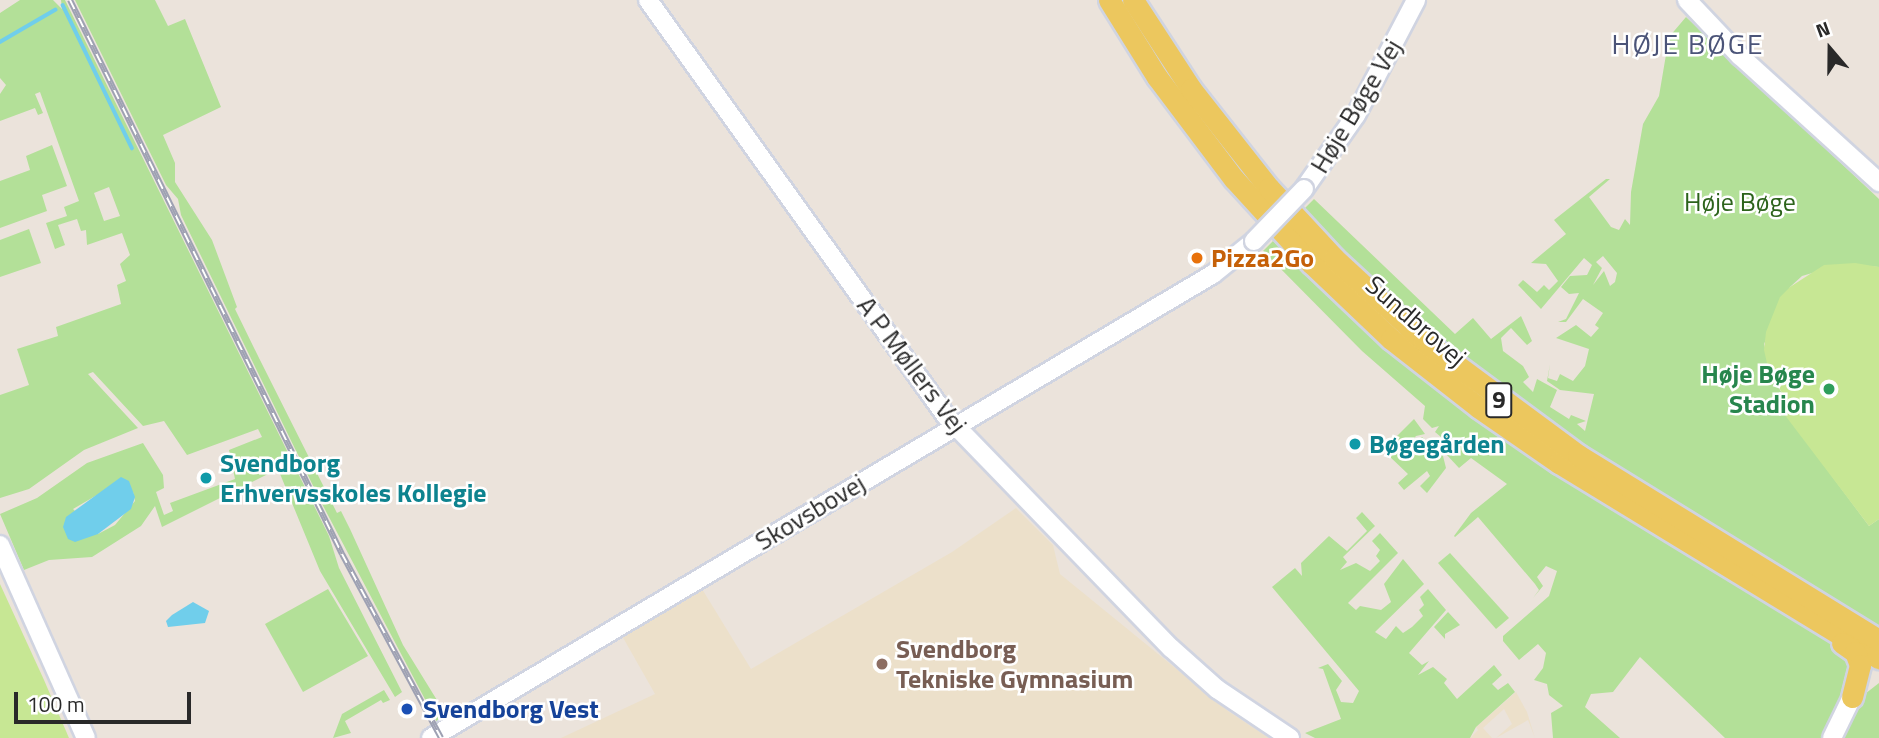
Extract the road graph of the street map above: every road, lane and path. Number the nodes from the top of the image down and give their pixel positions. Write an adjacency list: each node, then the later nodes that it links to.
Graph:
1 (648, 0): 12 (street, A P Møllers Vej)
2 (1100, 0): 8 (main road)
3 (1109, 0): 8 (main road, Sundbrovej / 9)
4 (1133, 0): 10 (main road, Sundbrovej / 9)
5 (1144, 0): 10 (main road)
6 (1416, 0): 11 (street, Høje Bøge Vej, bridge)
7 (1687, 0): 9 (street)
8 (1157, 77): 14 (main road, Sundbrovej / 9)
9 (1879, 182)
10 (1269, 188): 15 (main road, Sundbrovej / 9)
11 (1191, 286): 12 (street, Skovsbovej)
12 (955, 425): 20 (street, Skovsbovej); 21 (street, A P Møllers Vej)
13 (0, 545): 19 (street)
14 (1754, 583): 16 (main road, Sundbrovej / 9); 18 (main road)
15 (1876, 637)
16 (1879, 658)
17 (1879, 671): 18 (main road)
18 (1852, 697): 22 (street)
19 (86, 738)
20 (431, 738)
21 (1290, 738)
22 (1832, 738)

